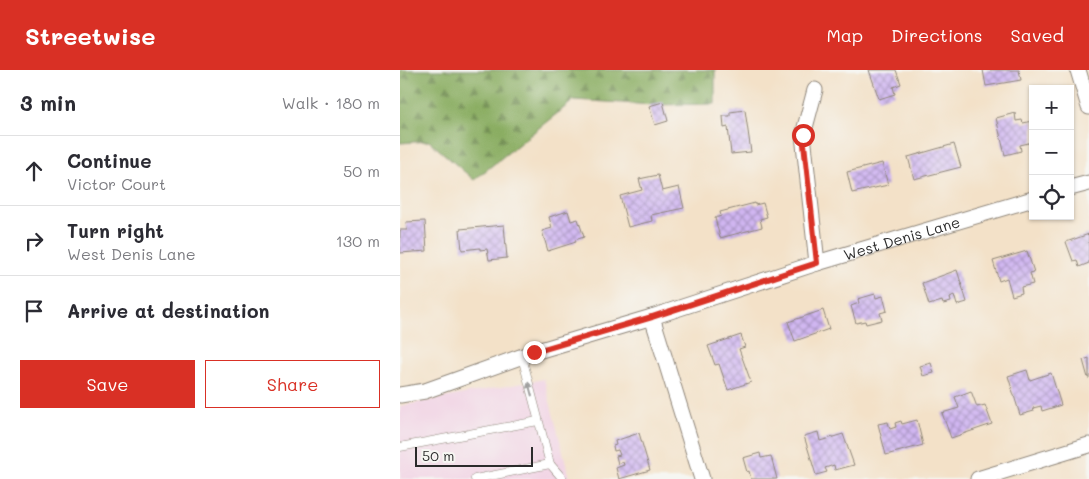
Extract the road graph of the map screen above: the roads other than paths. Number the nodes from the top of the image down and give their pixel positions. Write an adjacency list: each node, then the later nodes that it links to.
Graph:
1 (1078, 70): 3 (street)
2 (815, 90): 7 (street)
3 (1089, 107)
4 (1089, 183): 5 (street)
5 (1074, 187)
6 (1029, 200): 7 (street, West Denis Lane)
7 (817, 263): 8 (street, West Denis Lane)
8 (652, 317): 9 (street, West Denis Lane); 18 (street)
9 (522, 357): 10 (street, West Denis Lane); 11 (lane, one-way to 9)
10 (400, 396)
11 (538, 421): 13 (lane); 14 (lane)
12 (1089, 445): 15 (street)
13 (400, 447)
14 (550, 464): 16 (lane); 17 (lane)
15 (1016, 474): 19 (street)
16 (475, 479)
17 (563, 479)
18 (702, 479)
19 (978, 479)

